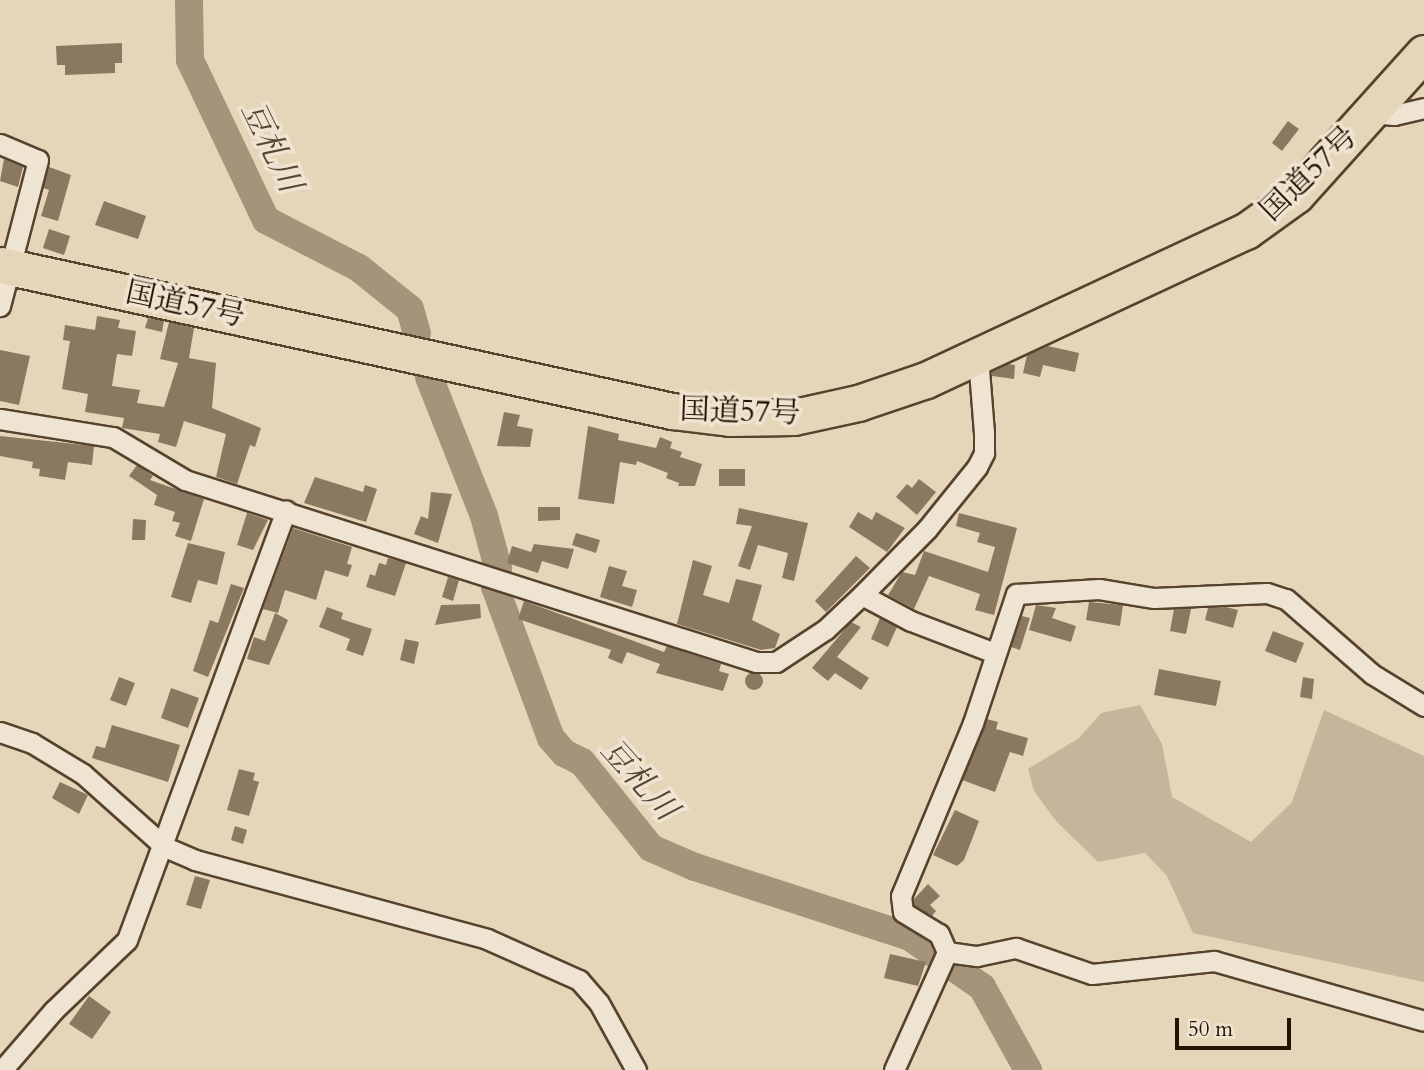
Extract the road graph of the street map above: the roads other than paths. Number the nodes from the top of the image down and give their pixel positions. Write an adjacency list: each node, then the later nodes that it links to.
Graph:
1 (1424, 53): 3 (highway, 国道57号)
2 (1424, 108): 3 (street)
3 (1372, 113): 7 (highway, 国道57号)
4 (0, 144): 5 (street)
5 (5, 266): 6 (street); 7 (highway, 国道57号)
6 (0, 306)
7 (978, 356): 10 (street)
8 (0, 419): 9 (street)
9 (286, 510): 10 (street); 14 (street)
10 (862, 595): 11 (street)
11 (995, 653): 12 (street); 15 (street)
12 (1424, 706)
13 (0, 732): 14 (street)
14 (165, 847): 17 (street); 18 (street)
15 (947, 952): 16 (street); 19 (street)
16 (1424, 1021)
17 (2, 1070)
18 (636, 1070)
19 (894, 1070)

